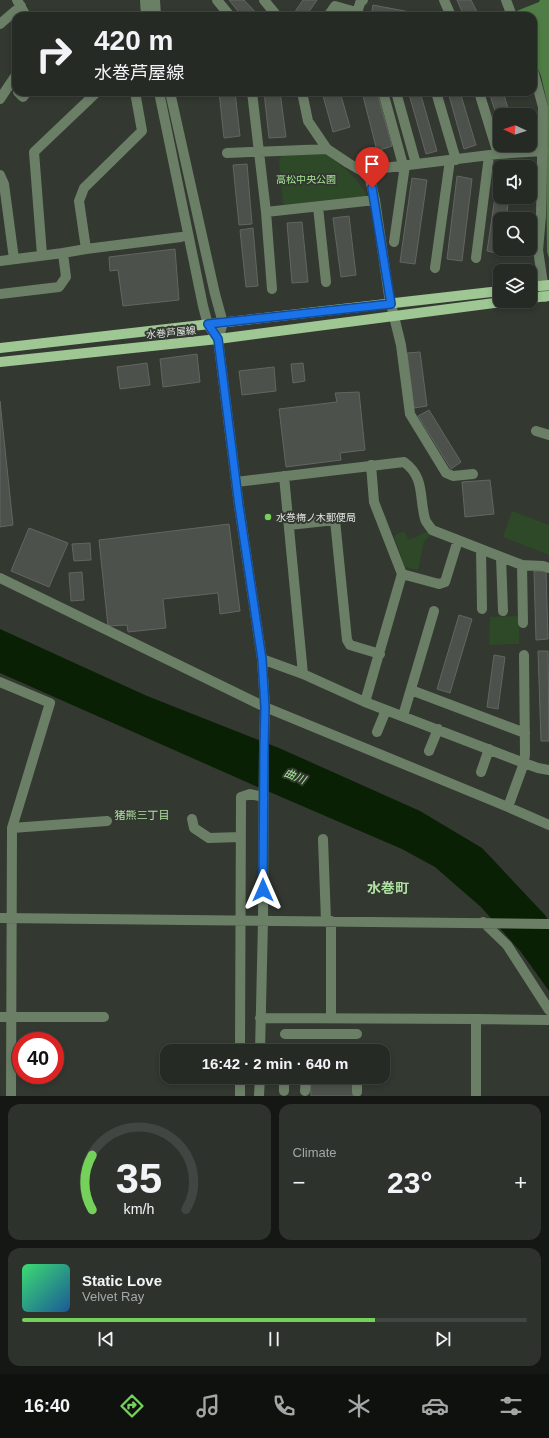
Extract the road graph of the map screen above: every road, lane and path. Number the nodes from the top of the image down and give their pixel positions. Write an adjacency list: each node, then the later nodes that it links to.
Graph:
1 (144, 0): 10 (street)
2 (155, 0): 11 (street)
3 (217, 0): 12 (street)
4 (264, 0): 13 (street)
5 (363, 0): 16 (street)
6 (444, 0): 17 (street)
7 (506, 0): 18 (street)
8 (19, 3): 9 (street); 19 (street)
9 (24, 12)
10 (146, 12)
11 (156, 12)
12 (227, 12)
13 (274, 12)
14 (331, 12): 15 (street)
15 (351, 12)
16 (357, 12)
17 (449, 12)
18 (510, 12)
19 (0, 24)
20 (12, 85): 32 (street)
21 (537, 85): 34 (street)
22 (93, 96): 50 (street)
23 (136, 96): 48 (street)
24 (160, 96): 46 (street)
25 (171, 96): 65 (street)
26 (252, 96): 36 (street)
27 (303, 96): 33 (street)
28 (384, 96): 40 (street)
29 (401, 96): 39 (street)
30 (437, 96): 38 (street)
31 (479, 96): 37 (street)
32 (0, 99)
33 (327, 149): 36 (street); 42 (street)
34 (543, 151): 37 (street); 56 (street)
35 (227, 153): 36 (street)
36 (259, 153): 45 (street)
37 (493, 155): 38 (street); 51 (street)
38 (453, 160): 39 (street); 54 (street)
39 (416, 164): 40 (street)
40 (404, 165): 42 (street); 47 (street)
41 (0, 175): 52 (street)
42 (369, 175): 43 (street)
43 (375, 200): 44 (street); 63 (street)
44 (318, 207): 45 (street); 55 (street)
45 (266, 212): 57 (street)
46 (188, 234): 48 (street); 66 (street)
47 (394, 242)
48 (86, 249): 49 (street)
49 (63, 253): 50 (street); 59 (street)
50 (42, 255): 52 (street)
51 (476, 258)
52 (14, 259): 53 (street)
53 (0, 261)
54 (435, 268)
55 (326, 282)
56 (546, 285): 60 (street)
57 (272, 289)
58 (493, 292): 63 (main road, 水巻芦屋線)
59 (0, 294)
60 (547, 296): 61 (main road)
61 (537, 297)
62 (493, 303): 64 (main road, 水巻芦屋線)
63 (391, 304): 64 (street); 65 (main road, 水巻芦屋線)
64 (393, 316): 67 (main road, 水巻芦屋線); 73 (street)
65 (223, 323): 66 (main road, 水巻芦屋線); 67 (street)
66 (208, 324): 67 (street); 68 (main road, 水巻芦屋線)
67 (218, 339): 69 (main road, 水巻芦屋線); 75 (street)
68 (0, 348)
69 (0, 362)
70 (536, 431): 71 (street)
71 (549, 435)
72 (371, 465): 74 (street); 77 (street); 82 (street)
73 (473, 474)
74 (284, 476): 75 (street); 76 (street)
75 (236, 482): 90 (street)
76 (289, 526): 88 (street); 91 (street)
77 (458, 540): 78 (street); 82 (street)
78 (481, 549): 79 (street); 84 (street)
79 (501, 557): 80 (street); 86 (street)
80 (522, 565): 81 (street); 87 (street)
81 (549, 568)
82 (402, 574): 88 (street)
83 (0, 578): 95 (street)
84 (482, 609)
85 (434, 611): 93 (street)
86 (503, 611)
87 (523, 623)
88 (380, 654): 94 (street)
89 (524, 655): 100 (street)
90 (262, 659): 91 (street); 95 (street)
91 (303, 674): 94 (street)
92 (0, 682): 111 (street)
93 (411, 690): 97 (street); 100 (street)
94 (365, 702): 96 (street)
95 (265, 707): 106 (street); 107 (street)
96 (386, 710): 97 (street); 99 (street)
97 (403, 716): 98 (street)
98 (438, 729): 101 (street); 102 (street)
99 (377, 732)
100 (525, 733): 103 (street)
101 (490, 749): 103 (street); 105 (street)
102 (429, 751)
103 (524, 763): 104 (street); 107 (street)
104 (549, 770)
105 (481, 772)
106 (263, 795): 112 (street); 117 (street)
107 (508, 807): 110 (street)
108 (192, 819): 112 (street)
109 (107, 821): 111 (street)
110 (549, 825)
111 (12, 828): 115 (street)
112 (240, 837): 116 (street)
113 (323, 839): 118 (street)
114 (0, 918): 115 (street)
115 (12, 918): 116 (street); 123 (street)
116 (240, 920): 117 (street); 129 (street)
117 (263, 921): 118 (street); 125 (street)
118 (328, 921): 119 (street); 126 (street)
119 (486, 922): 120 (street); 121 (street)
120 (549, 924)
121 (549, 1010)
122 (0, 1017): 123 (street)
123 (12, 1017): 124 (street); 141 (street)
124 (104, 1017)
125 (260, 1018): 126 (street); 130 (street)
126 (331, 1018): 127 (street)
127 (476, 1019): 128 (street); 144 (street)
128 (549, 1020)
129 (240, 1044)
130 (260, 1044)
131 (284, 1044): 132 (street)
132 (357, 1044)
133 (240, 1084): 142 (street)
134 (260, 1084): 143 (street)
135 (284, 1084): 138 (street)
136 (306, 1084): 139 (street)
137 (357, 1084): 140 (street)
138 (284, 1091)
139 (305, 1091)
140 (357, 1092)
141 (11, 1096)
142 (240, 1096)
143 (259, 1096)
144 (476, 1096)

